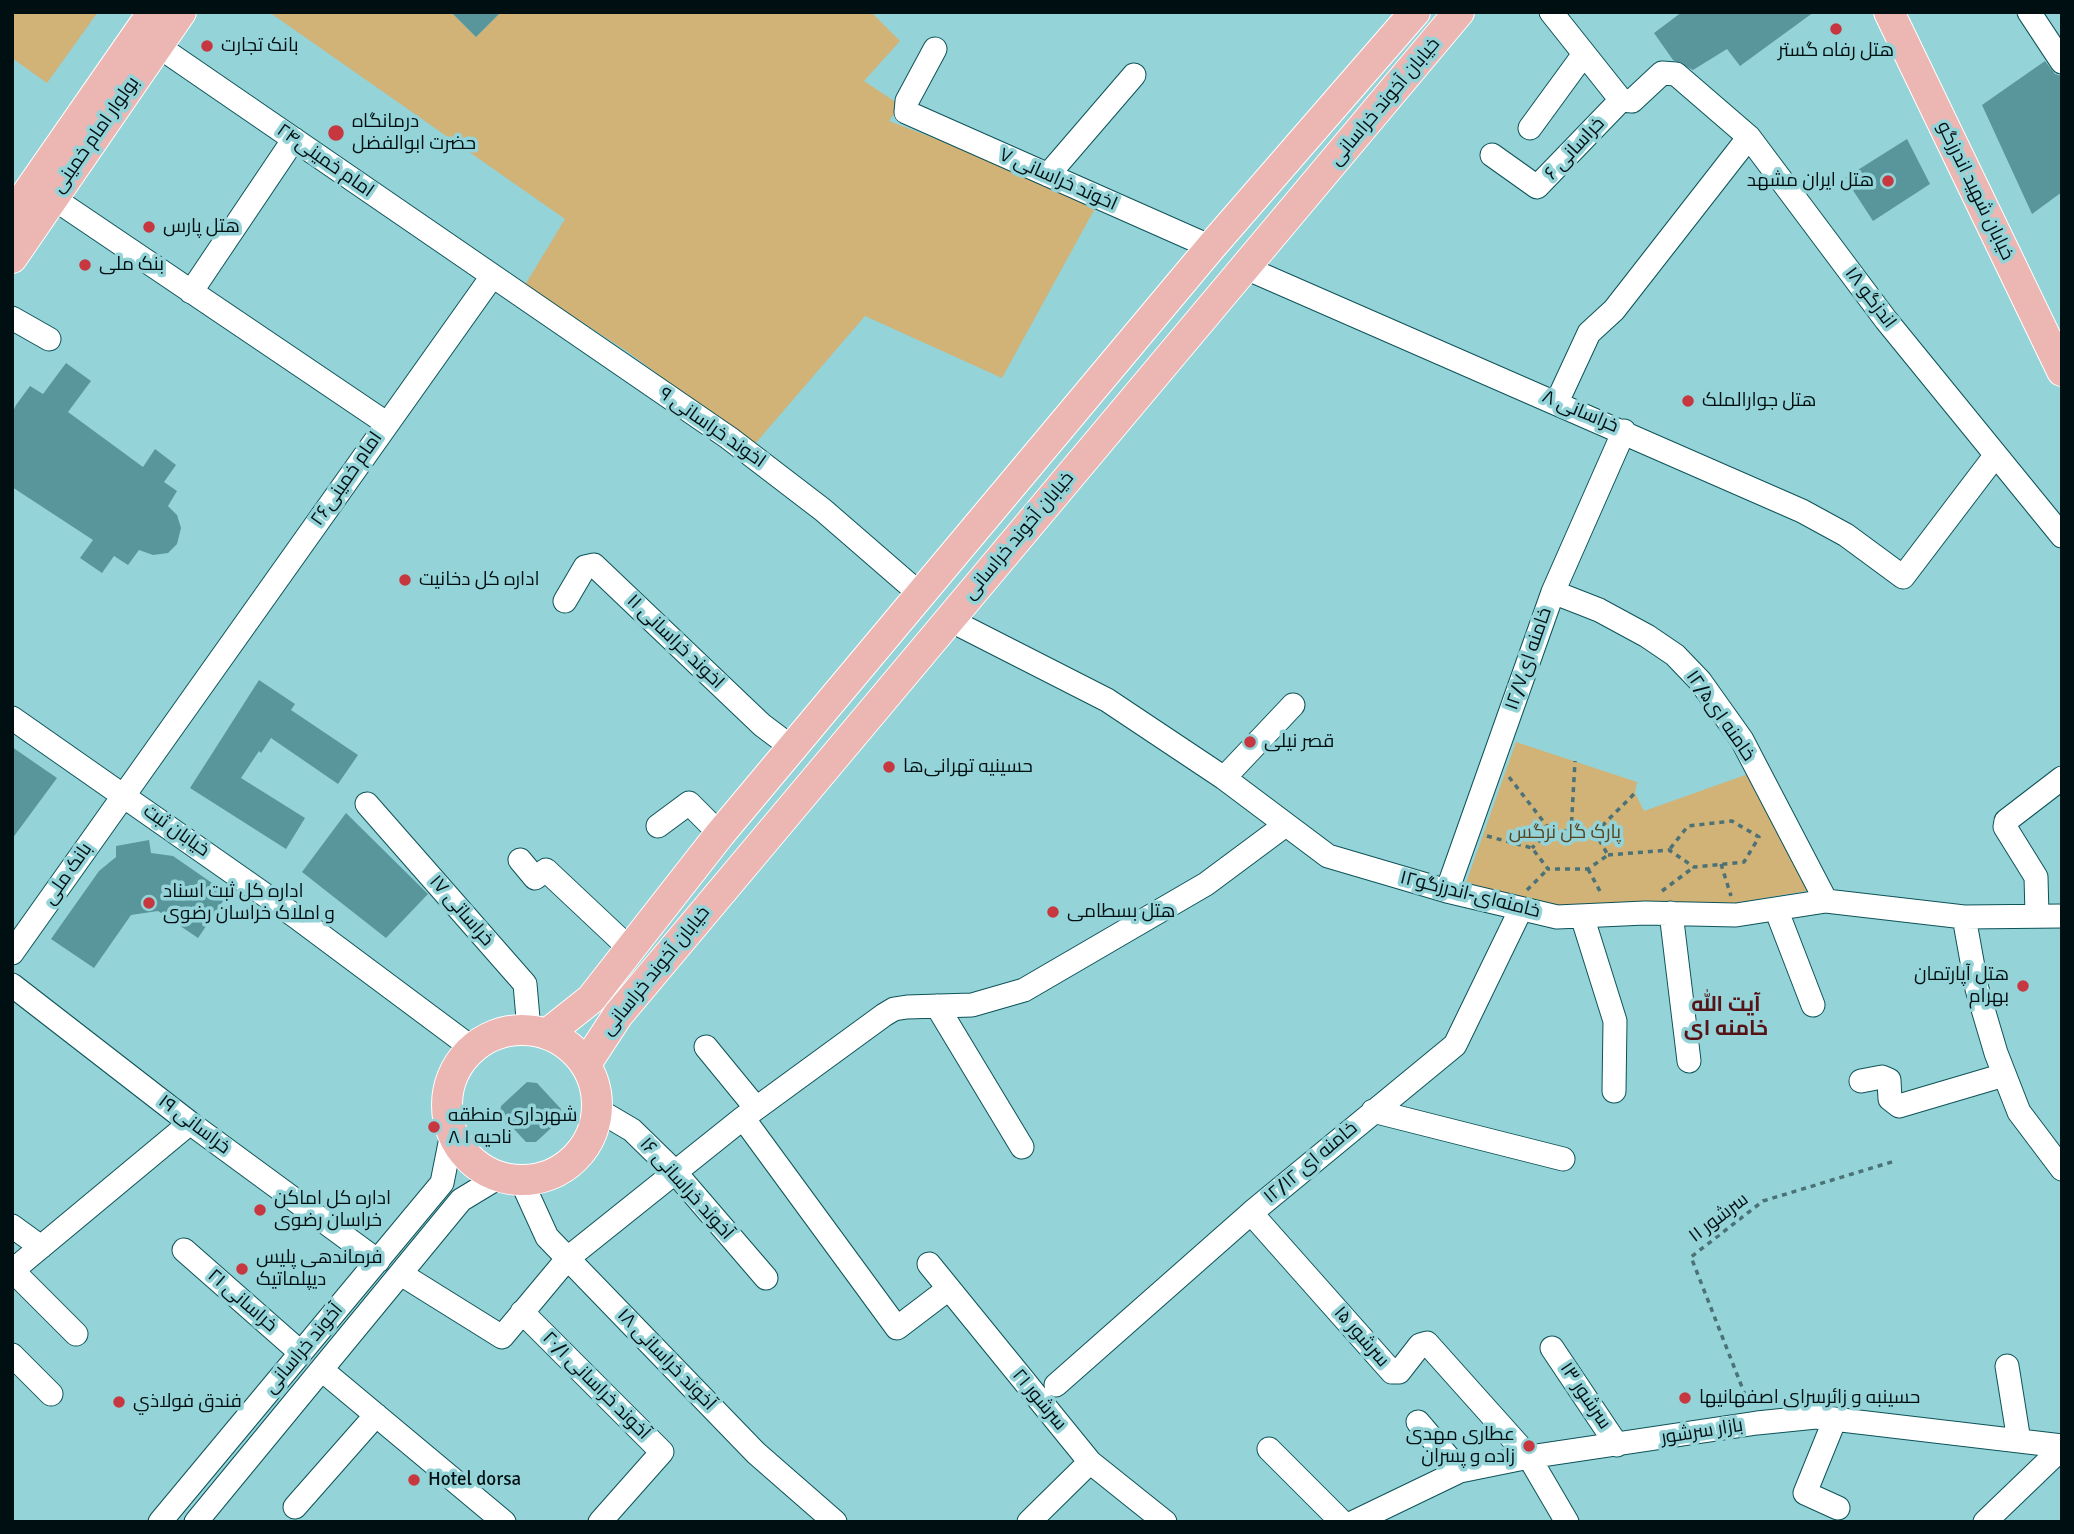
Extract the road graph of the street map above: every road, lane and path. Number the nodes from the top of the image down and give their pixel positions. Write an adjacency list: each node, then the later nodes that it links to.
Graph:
1 (153, 12): 20 (main road, بولوار امام خمینی)
2 (181, 12): 8 (main road, بولوار امام خمینی)
3 (1459, 12): 23 (main road, خیابان آخوند خراسانی)
4 (1551, 12): 10 (street)
5 (1889, 12): 28 (main road, خیابان شهید اندرزگو)
6 (2029, 12): 11 (street)
7 (1410, 14): 21 (main road, خیابان آخوند خراسانی)
8 (158, 46): 16 (street, امام خمینی۲۴); 19 (main road, بولوار امام خمینی)
9 (936, 49): 18 (street, اخوند خراسانی ۷)
10 (1584, 54): 13 (street); 14 (street)
11 (2062, 62)
12 (1134, 75): 18 (street)
13 (1621, 100): 15 (street, اندزگو ۱۸); 17 (street, خراسانی ۶)
14 (1531, 128)
15 (1749, 137): 29 (street); 32 (street, اندزگو ۱۸)
16 (293, 139): 24 (street, امام خمینی۲۴); 25 (street)
17 (1492, 155)
18 (1048, 175): 21 (street, اخوند خراسانی ۷)
19 (53, 198): 22 (main road, بولوار امام خمینی); 25 (street, امام خمینی۲۶)
20 (12, 215)
21 (1211, 247): 35 (main road, خیابان آخوند خراسانی)
22 (12, 258)
23 (1246, 268): 29 (street, خراسانی ۸); 37 (main road, خیابان آخوند خراسانی)
24 (491, 278): 30 (street); 35 (street, اخوند خراسانی ۹)
25 (191, 292): 30 (street, امام خمینی۲۶)
26 (12, 318): 27 (street)
27 (49, 339)
28 (2062, 370)
29 (1557, 402): 31 (street, خراسانی ۸)
30 (386, 423): 46 (street, امام خمینی۲۶)
31 (1624, 431): 32 (street, خراسانی ۸); 34 (street, خامنه ای۱۲/۷)
32 (1995, 456): 33 (street, اندزگو ۱۸)
33 (2062, 536)
34 (1553, 592): 41 (street, خامنه ای۱۲/۷); 62 (street, خامنه ای۱۲/۵)
35 (921, 595): 40 (main road, خیابان آخوند خراسانی)
36 (565, 601): 40 (street, اخوند خراسانی ۱۱)
37 (948, 619): 43 (street, خامنه‌ای-اندرزگو۱۲); 81 (main road, خیابان آخوند خراسانی)
38 (1293, 705): 43 (street)
39 (12, 718): 46 (street, خیابان ثبت)
40 (794, 749): 54 (main road, خیابان آخوند خراسانی)
41 (1493, 761): 50 (path); 51 (street, خامنه ای۱۲/۷)
42 (1575, 761): 52 (path)
43 (1224, 778): 49 (street, خامنه‌ای-اندرزگو۱۲)
44 (2062, 778): 68 (street)
45 (1635, 793): 53 (path)
46 (124, 795): 73 (street, بانک ملی); 79 (street, خیابان ثبت)
47 (367, 804): 77 (street, خراساتی ۱۷)
48 (658, 826): 54 (street)
49 (1284, 826): 61 (street, خامنه‌ای-اندرزگو۱۲); 75 (street)
50 (1550, 830): 52 (path); 55 (path)
51 (1468, 832): 55 (path); 61 (street, خامنه ای۱۲/۷)
52 (1571, 832): 53 (path)
53 (1595, 833): 57 (path)
54 (720, 834): 72 (main road, خیابان آخوند خراسانی)
55 (1532, 848): 57 (path)
56 (1669, 850): 57 (path); 59 (path); 60 (path)
57 (1608, 855)
58 (520, 860): 72 (street)
59 (1721, 864): 60 (path); 67 (path)
60 (1694, 867): 65 (path)
61 (1447, 891): 63 (street, خامنه‌ای-اندرزگو۱۲)
62 (1826, 901): 64 (street, خامنه‌ای-اندرزگو۱۲); 71 (street, خامنه‌ای-اندرزگو۱۲)
63 (1521, 909): 69 (street, خامنه‌ای-اندرزگو۱۲); 86 (street, خامنه ای ۱۲/۱۲)
64 (1776, 909): 67 (street, خامنه‌ای-اندرزگو۱۲); 76 (street)
65 (1644, 913): 66 (street, خامنه‌ای-اندرزگو۱۲); 69 (street, خامنه‌ای-اندرزگو۱۲)
66 (1671, 913): 67 (street, خامنه‌ای-اندرزگو۱۲); 80 (street)
67 (1736, 915)
68 (2038, 915): 70 (street, خامنه‌ای-اندرزگو۱۲); 71 (street, خامنه‌ای-اندرزگو۱۲)
69 (1582, 916): 84 (street)
70 (2062, 916)
71 (1964, 917): 82 (street)
72 (629, 948): 77 (main road, خیابان آخوند خراسانی)
73 (12, 953)
74 (12, 985): 88 (street, خراسانی ۱۹)
75 (937, 1006): 87 (street); 90 (street)
76 (1813, 1006)
77 (538, 1032): 79 (main road); 81 (main road)
78 (706, 1046): 87 (street)
79 (472, 1048): 89 (main road)
80 (1689, 1061)
81 (586, 1064): 85 (main road)
82 (2004, 1075): 83 (street); 93 (street)
83 (1861, 1081)
84 (1614, 1091)
85 (598, 1110): 94 (street, آخوند خراسانی ۱۶); 95 (main road)
86 (1373, 1111): 91 (street); 96 (street, خامنه ای ۱۲/۱۲)
87 (750, 1113): 94 (street); 106 (street)
88 (190, 1123): 98 (street); 101 (street, خراسانی ۱۹)
89 (452, 1133): 95 (main road); 101 (street, آخوند خراسانی)
90 (1022, 1147)
91 (1563, 1159)
92 (1895, 1161): 119 (path, سرشور ۱۱)
93 (2062, 1169)
94 (674, 1171): 100 (street); 105 (street, آخوند خراسانی ۱۶)
95 (510, 1179): 100 (street, آخوند خراسانی ۱۸); 104 (street, آخوند خراسانی)
96 (1251, 1213): 114 (street, خامنه ای ۱۲/۱۲); 124 (street, سرشور ۱۵)
97 (12, 1226): 98 (street)
98 (41, 1247): 103 (street)
99 (184, 1250): 110 (street, خراسانی ۲۱)
100 (568, 1258): 107 (street); 133 (street, آخوند خراسانی ۱۸)
101 (379, 1261): 110 (street, آخوند خراسانی)
102 (929, 1264): 106 (street, سرشور ۲۱)
103 (13, 1271): 108 (street)
104 (401, 1274): 107 (street); 113 (street, آخوند خراسانی)
105 (766, 1278)
106 (947, 1290): 125 (street, سرشور ۲۱)
107 (522, 1312): 132 (street, آخوند خراسانی ۲۰/۱)
108 (76, 1334)
109 (1552, 1348): 121 (street, سرشور ۱۳)
110 (301, 1353): 129 (street, آخوند خراسانی)
111 (12, 1355): 115 (street)
112 (2007, 1366): 120 (street)
113 (322, 1370): 116 (street); 130 (street, آخوند خراسانی)
114 (1056, 1385)
115 (51, 1394)
116 (376, 1415): 127 (street); 131 (street)
117 (1835, 1419): 119 (street, بازار سرشور); 120 (street, بازار سرشور); 128 (street)
118 (1418, 1422): 126 (street)
119 (1757, 1423): 121 (street, بازار سرشور)
120 (2020, 1441): 122 (street, بازار سرشور)
121 (1617, 1445): 124 (street, بازار سرشور)
122 (2062, 1447): 139 (street)
123 (1269, 1449): 136 (street)
124 (1530, 1457): 126 (street, بازار سرشور); 138 (street)
125 (1090, 1462): 134 (street); 135 (street, سرشور ۲۱)
126 (1460, 1471): 137 (street, بازار سرشور)
127 (295, 1507)
128 (1838, 1508)
129 (160, 1522)
130 (196, 1522)
131 (504, 1522)
132 (600, 1522)
133 (835, 1522)
134 (1028, 1522)
135 (1165, 1522)
136 (1342, 1522)
137 (1354, 1522)
138 (1567, 1522)
139 (1985, 1522)

